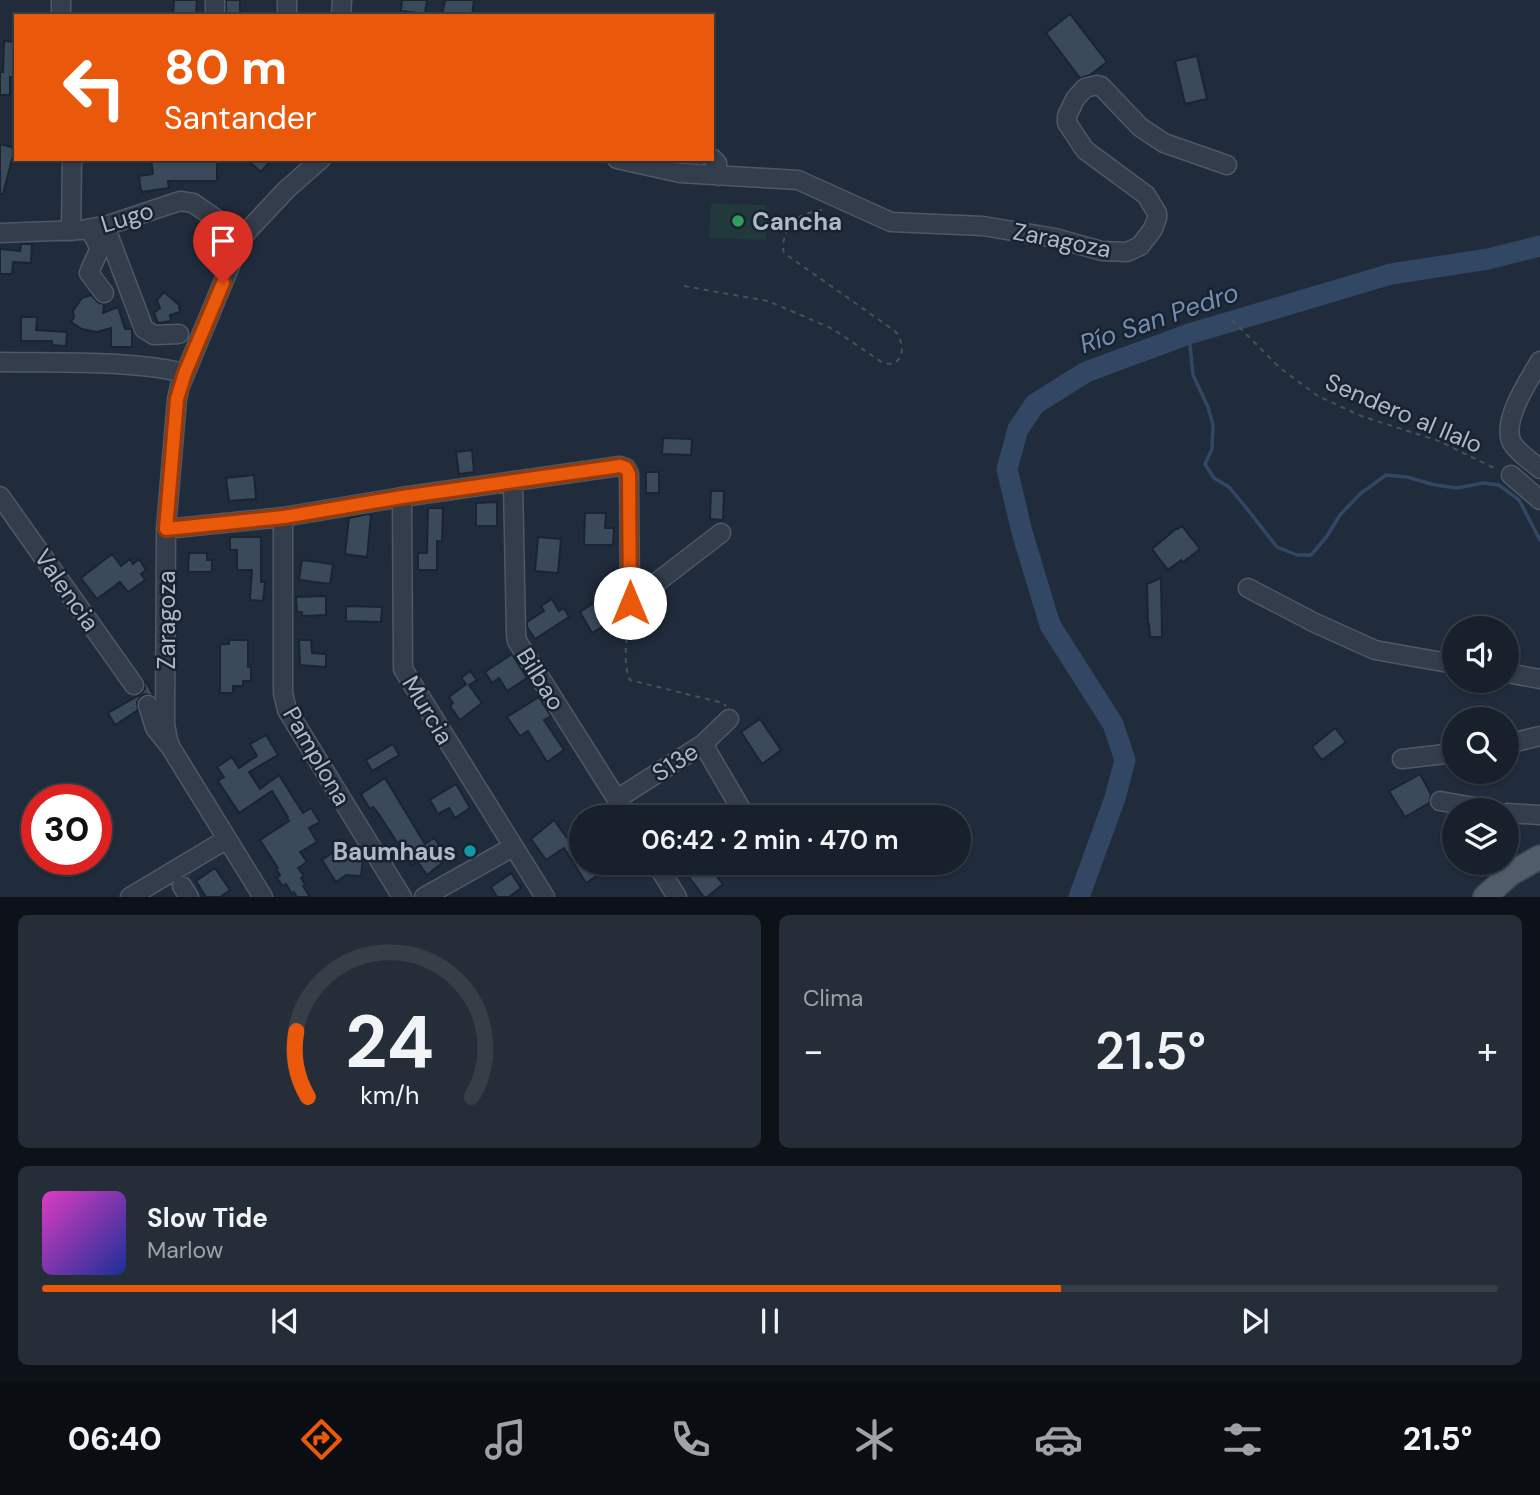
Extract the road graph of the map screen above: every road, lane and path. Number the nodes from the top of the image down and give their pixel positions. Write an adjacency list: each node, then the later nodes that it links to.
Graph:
1 (714, 160): 6 (street)
2 (72, 161): 8 (street)
3 (319, 161): 10 (street, Zaragoza)
4 (626, 161): 6 (street, Zaragoza)
5 (1227, 165): 7 (street, Zaragoza)
6 (718, 176): 7 (street, Zaragoza)
7 (847, 203): 11 (path)
8 (88, 228): 9 (street, Lugo); 10 (street, Lugo); 12 (street); 14 (street)
9 (0, 233)
10 (243, 237): 17 (street, Zaragoza)
11 (684, 286)
12 (104, 293)
13 (1232, 320): 19 (path, Sendero al Ilalo)
14 (179, 334)
15 (1540, 361): 18 (street)
16 (0, 362): 17 (street)
17 (185, 373): 25 (street, Zaragoza)
18 (1540, 469)
19 (1509, 475): 23 (street)
20 (513, 481): 22 (street); 28 (street); 41 (street, Bilbao)
21 (0, 496): 32 (street, Valencia)
22 (402, 497): 24 (street); 47 (street, Murcia)
23 (1540, 500)
24 (284, 517): 25 (street); 52 (street, Pamplona)
25 (166, 529): 38 (street, Zaragoza)
26 (721, 533): 28 (street)
27 (1248, 588): 29 (street)
28 (630, 603): 34 (path)
29 (1442, 662)
30 (1519, 675): 31 (street)
31 (1540, 679)
32 (134, 685)
33 (148, 705): 38 (street)
34 (729, 719): 37 (street, S13e)
35 (1540, 736): 36 (street)
36 (1519, 741)
37 (703, 744): 41 (street, S13e); 43 (street)
38 (171, 748): 46 (street)
39 (1442, 754): 40 (street)
40 (1402, 759)
41 (617, 799): 42 (street, Bilbao)
42 (621, 805)
43 (739, 805)
44 (1519, 814): 45 (street)
45 (1540, 815)
46 (227, 839): 50 (street); 51 (street)
47 (513, 847): 53 (street); 54 (street, Murcia)
48 (1540, 857): 56 (main road)
49 (663, 875): 55 (street)
50 (130, 897)
51 (263, 897)
52 (402, 897)
53 (424, 897)
54 (545, 897)
55 (677, 897)
56 (1485, 897)

